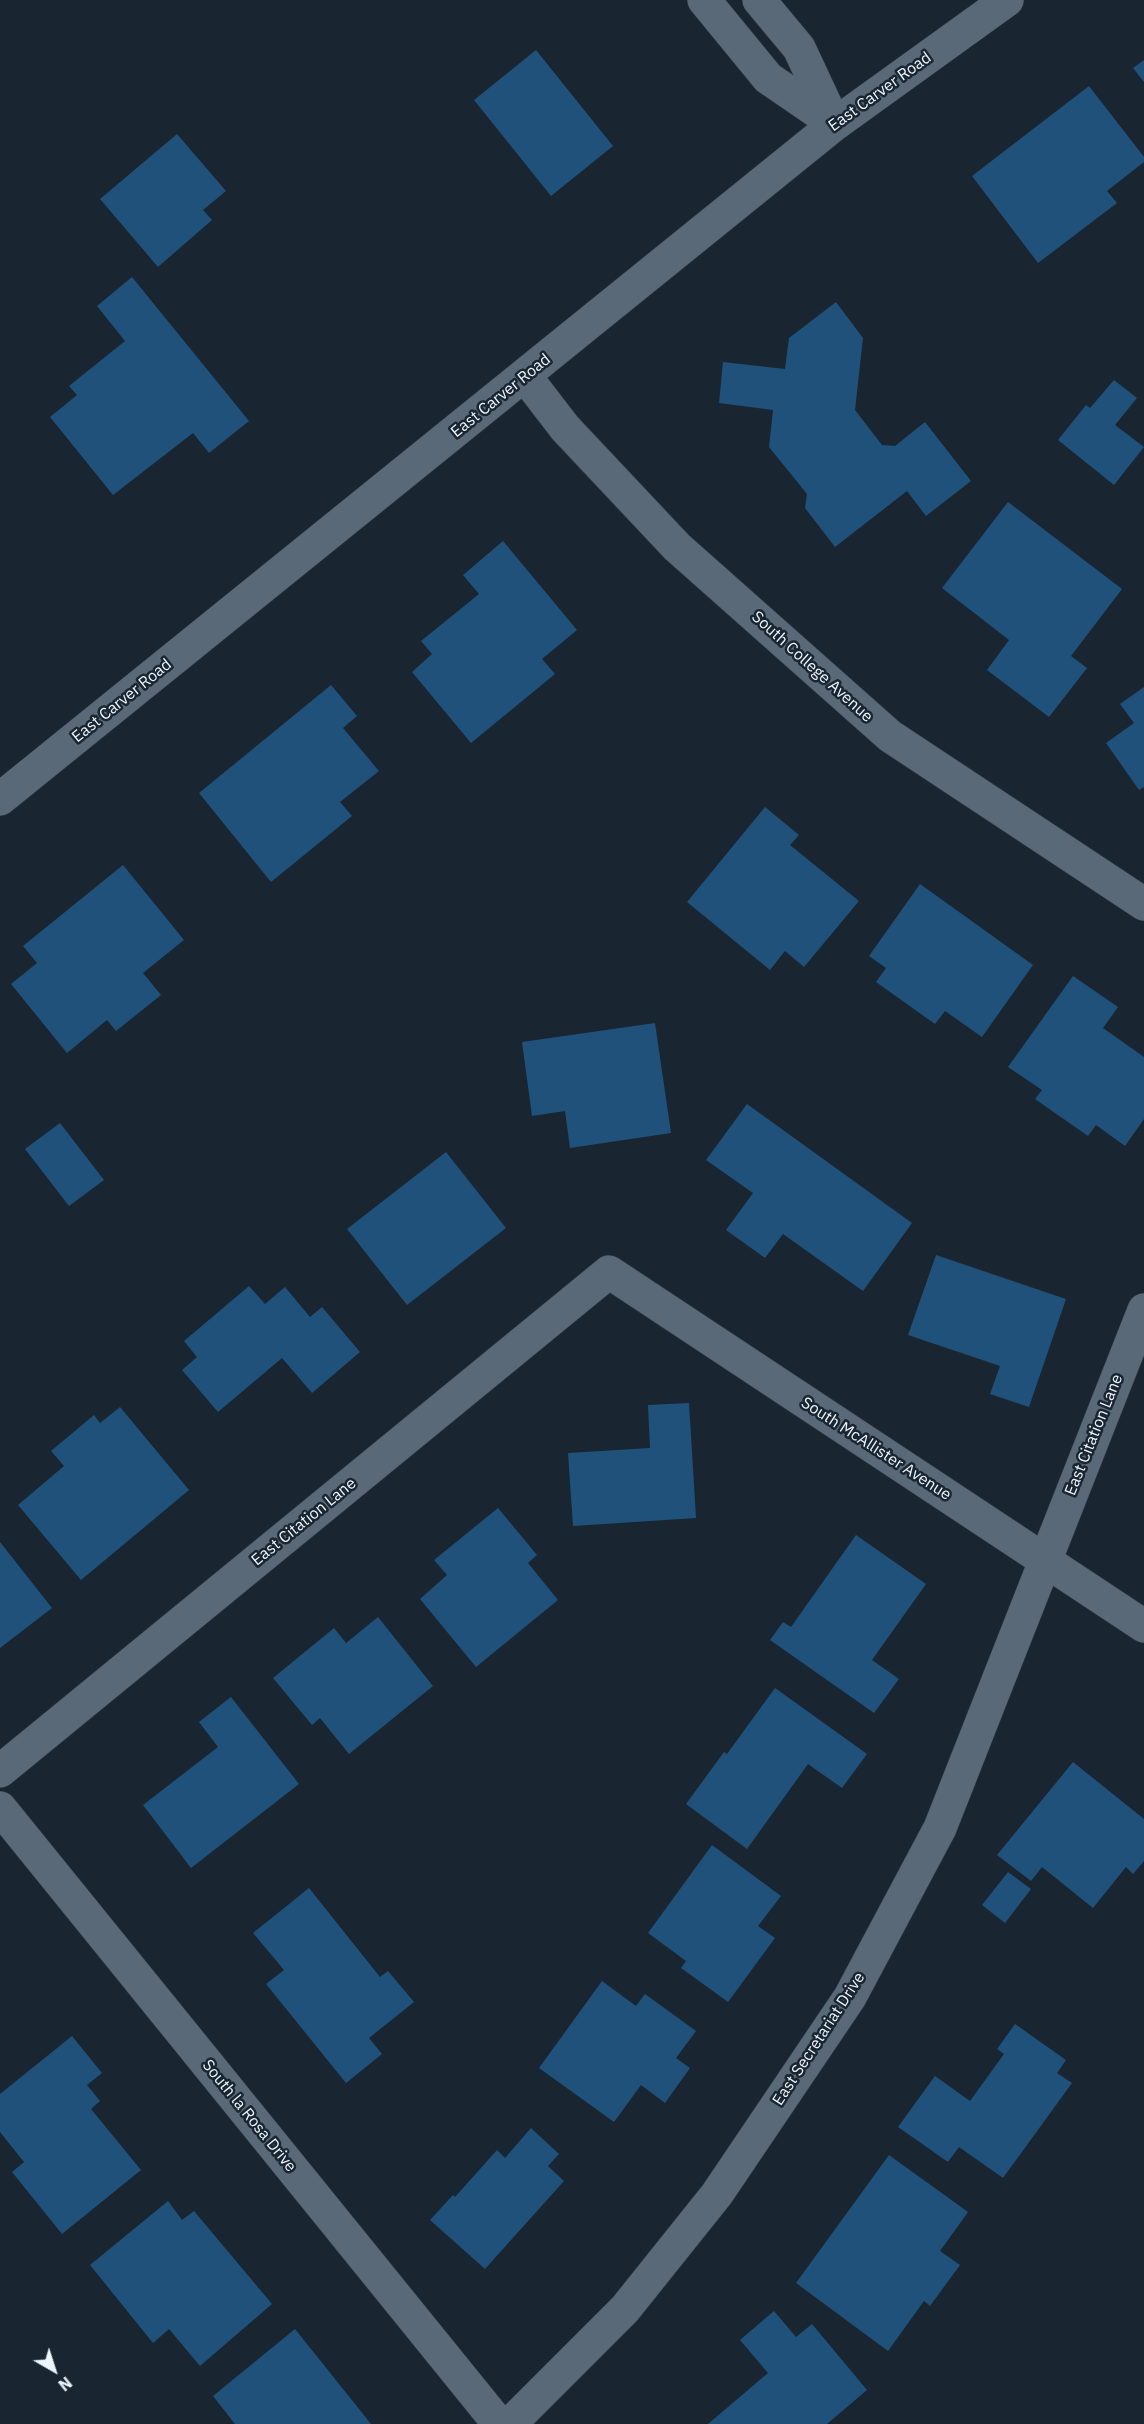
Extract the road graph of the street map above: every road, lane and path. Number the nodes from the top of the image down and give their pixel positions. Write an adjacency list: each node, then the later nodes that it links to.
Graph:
1 (704, 0): 4 (street)
2 (759, 0): 4 (street)
3 (1007, 0): 4 (street, East Carver Road)
4 (835, 124): 5 (street, East Carver Road)
5 (525, 376): 6 (street, East Carver Road); 7 (street, South College Avenue)
6 (0, 799)
7 (1144, 904)
8 (609, 1272): 10 (street, South McAllister Avenue); 12 (street, East Citation Lane)
9 (1144, 1310): 10 (street, East Citation Lane)
10 (1044, 1560): 11 (street, South McAllister Avenue); 15 (street, East Secretariat Drive)
11 (1144, 1626)
12 (0, 1771)
13 (0, 1808): 14 (street, South la Rosa Drive)
14 (499, 2424)
15 (510, 2424)

